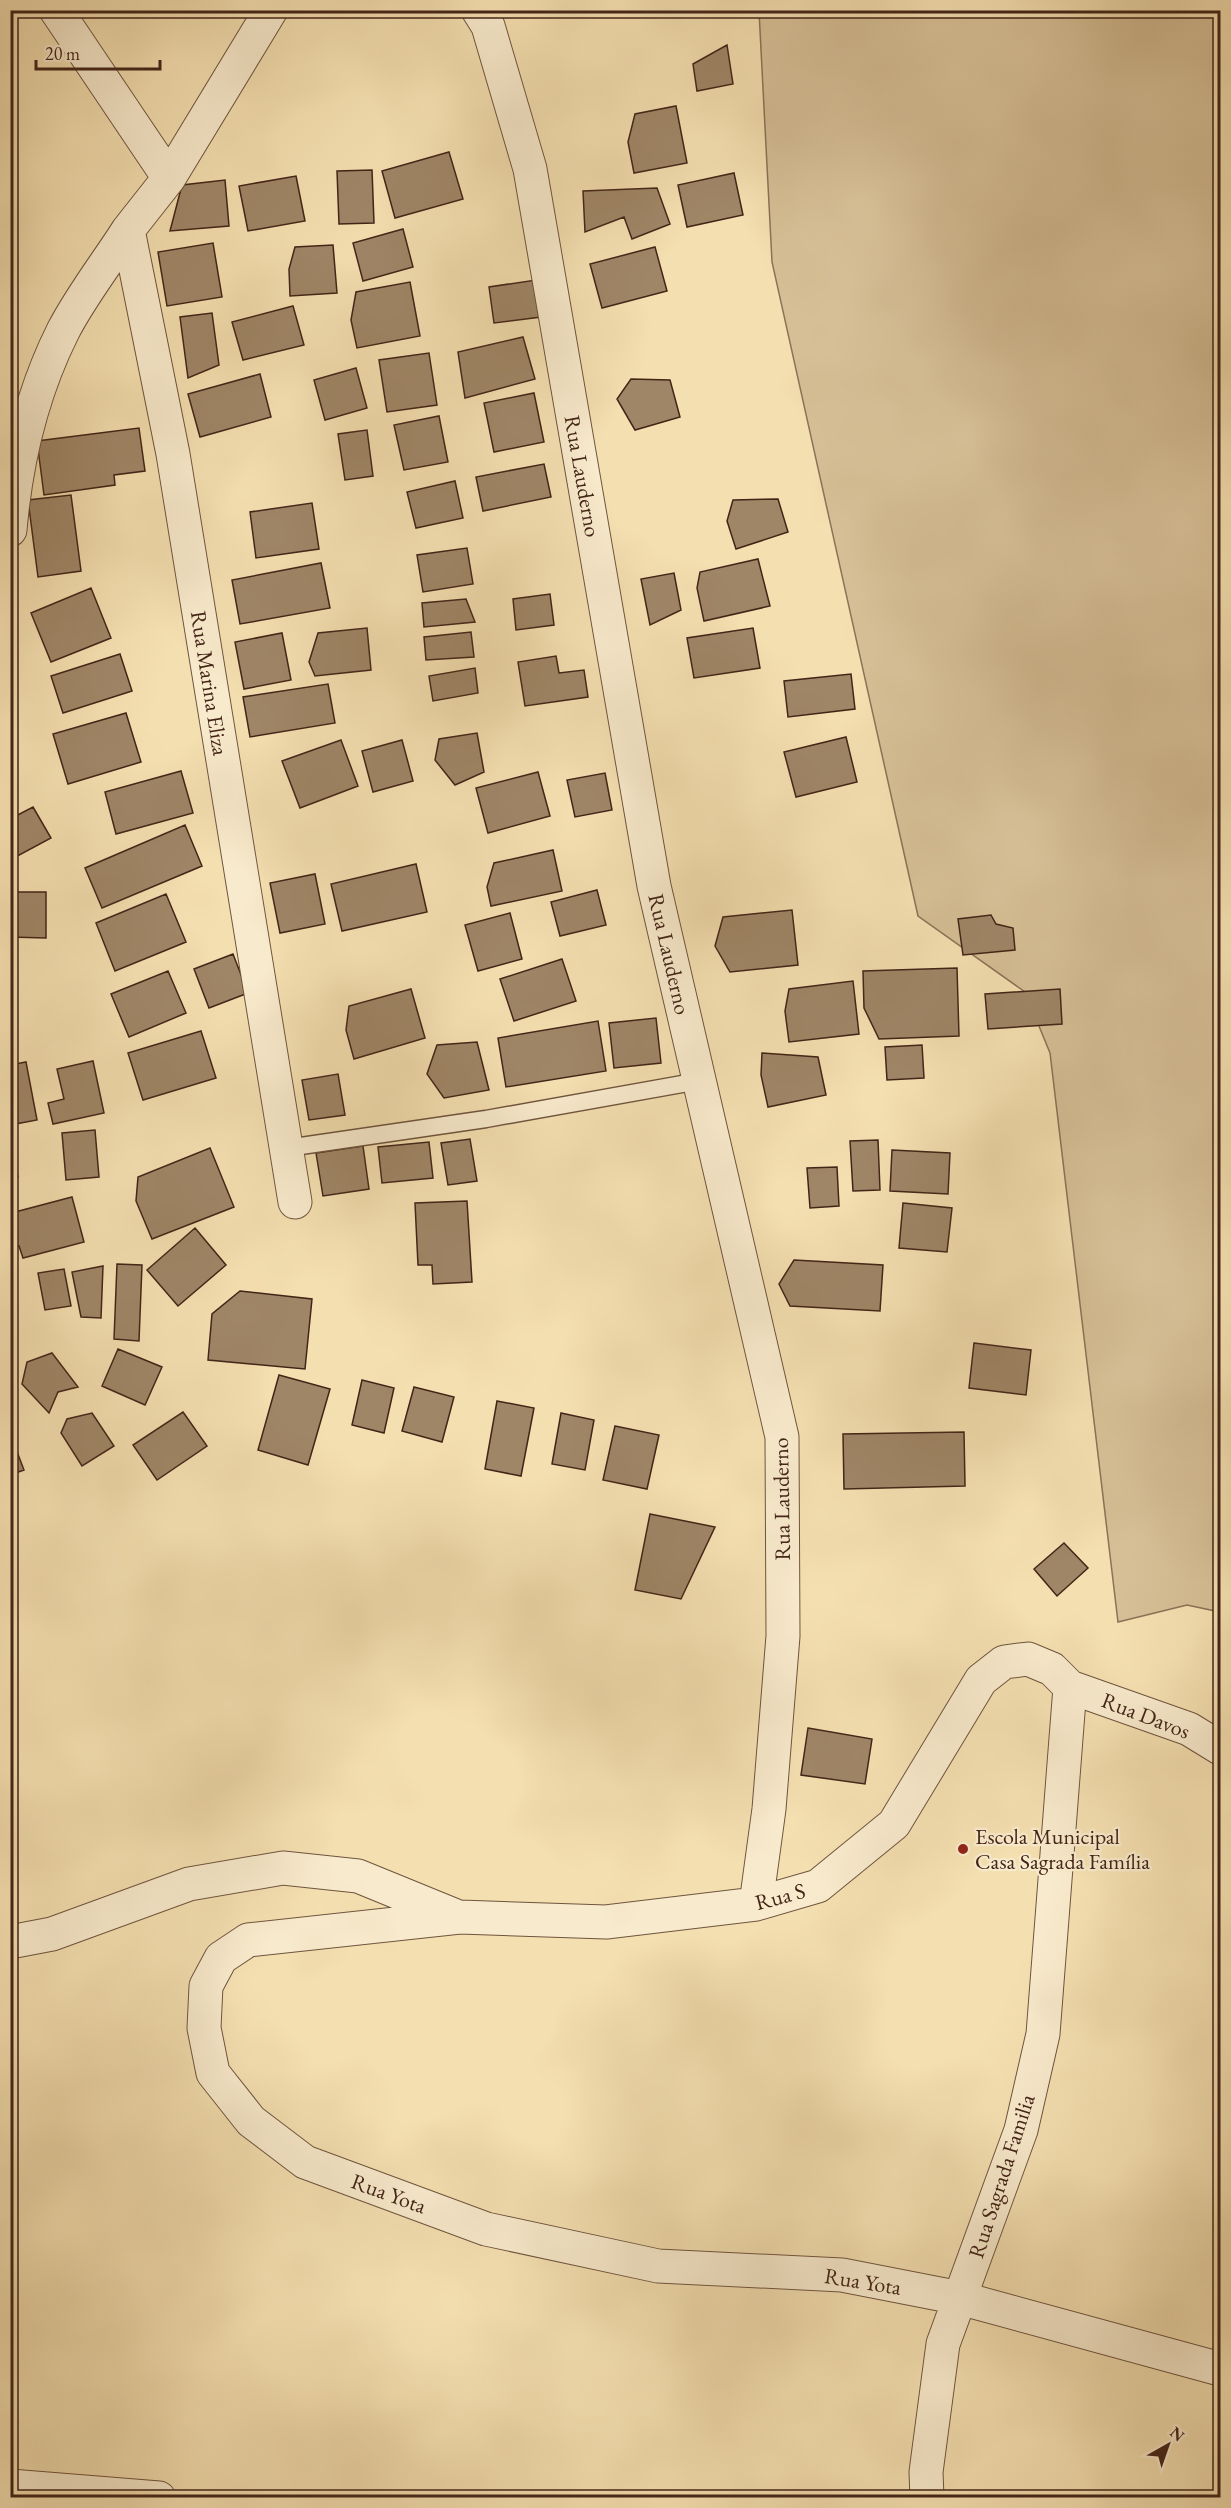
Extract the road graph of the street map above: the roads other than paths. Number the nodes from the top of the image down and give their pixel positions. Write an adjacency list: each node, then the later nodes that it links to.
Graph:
1 (56, 10): 4 (street)
2 (271, 10): 4 (street)
3 (478, 10): 7 (street, Rua Lauderno)
4 (169, 178): 5 (street)
5 (128, 230): 6 (street); 8 (street, Rua Marina Eliza)
6 (10, 530)
7 (699, 1081): 8 (lane); 12 (street, Rua Lauderno)
8 (287, 1148): 9 (street, Rua Marina Eliza)
9 (296, 1202)
10 (1070, 1687): 11 (street, Rua Davos); 12 (street, Rua S); 15 (street, Rua Sagrada Familia)
11 (1221, 1748)
12 (756, 1904): 13 (street, Rua S)
13 (460, 1917): 14 (street); 15 (street, Rua Yota)
14 (10, 1942)
15 (960, 2298): 16 (street, Rua Yota); 19 (street, Rua Sagrada Familia)
16 (1221, 2369)
17 (10, 2486): 18 (street)
18 (159, 2498)
19 (927, 2498)

